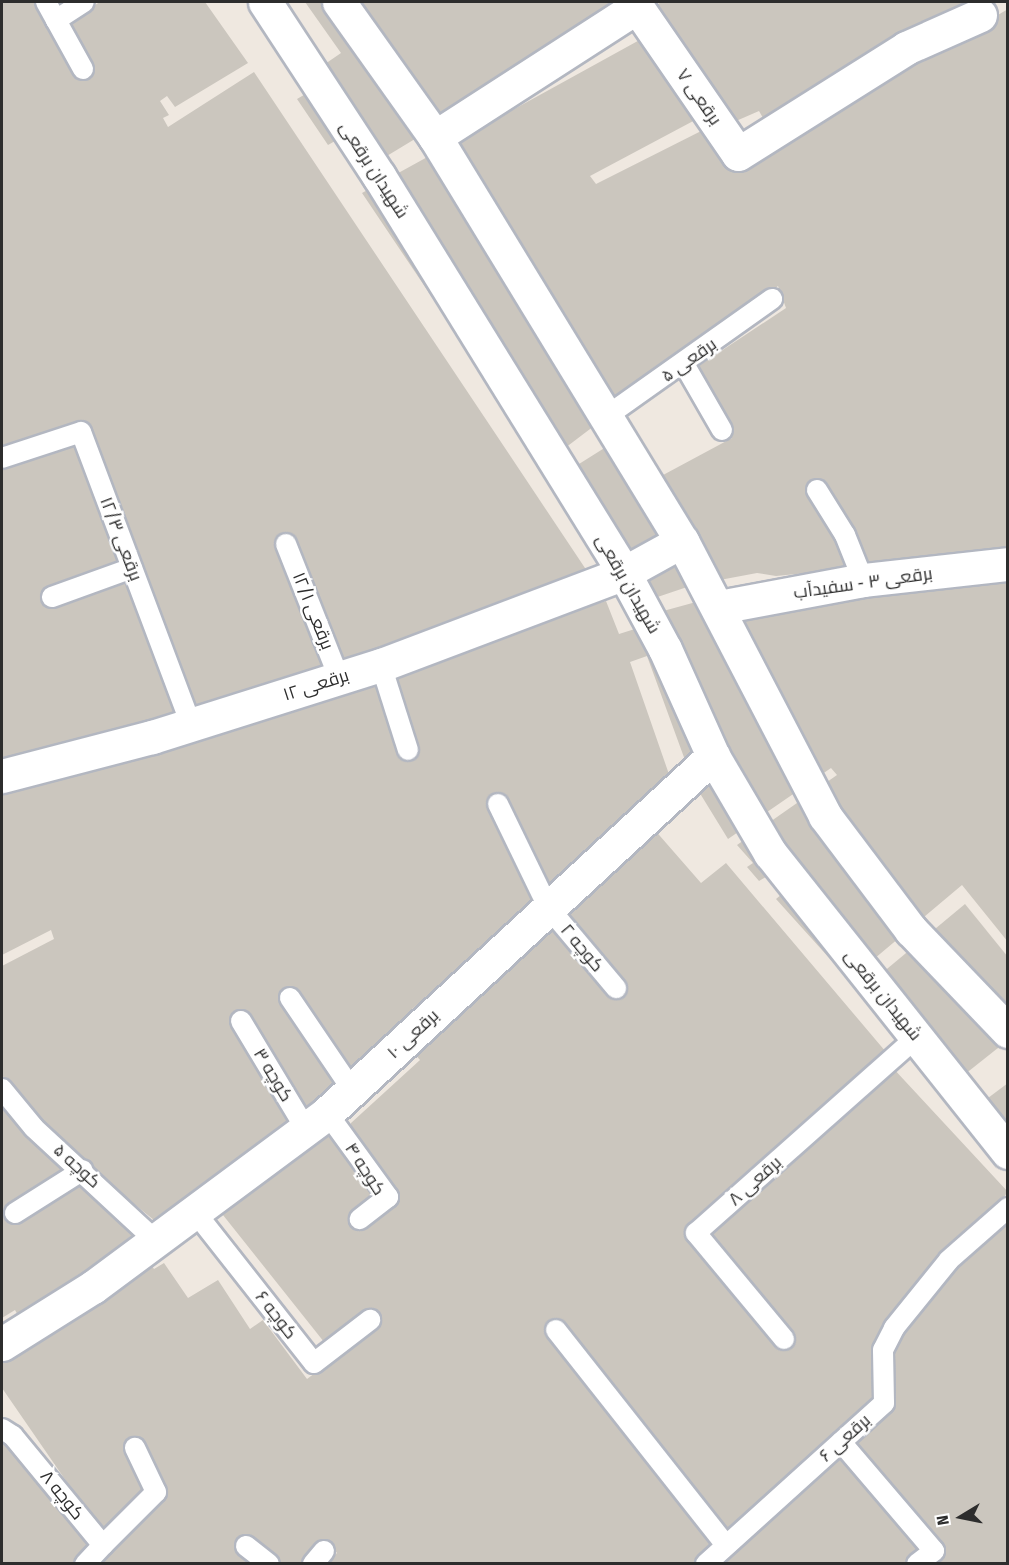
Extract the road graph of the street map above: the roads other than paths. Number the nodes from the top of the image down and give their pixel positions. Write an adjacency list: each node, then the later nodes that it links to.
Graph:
1 (46, 2): 7 (lane)
2 (84, 2): 7 (lane)
3 (265, 2): 20 (main road, شهیدان برقعی)
4 (339, 2): 9 (main road)
5 (642, 4): 6 (main road, برقعی ۷); 9 (main road, برقعی ۷)
6 (980, 15)
7 (56, 20): 8 (lane)
8 (83, 69)
9 (435, 137): 12 (main road)
10 (772, 299): 11 (lane, برقعی ۵)
11 (684, 364): 12 (lane, برقعی ۵); 13 (lane)
12 (604, 418): 16 (main road)
13 (723, 430)
14 (2, 458): 19 (lane, برقعی ۱۲/۳)
15 (817, 490): 21 (lane)
16 (682, 540): 20 (main road, برقعی ۱۲); 23 (main road)
17 (286, 544): 25 (lane, برقعی ۱۲/۱)
18 (1008, 564): 21 (main road, برقعی ۳ - سفیدآب)
19 (132, 568): 22 (lane); 26 (lane, برقعی ۱۲/۳)
20 (624, 573): 24 (main road, برقعی ۱۲); 28 (main road, شهیدان برقعی)
21 (863, 580): 23 (main road, برقعی ۳ - سفیدآب)
22 (52, 597)
23 (719, 608): 35 (main road)
24 (381, 665): 25 (main road, برقعی ۱۲); 27 (lane)
25 (339, 678): 26 (main road, برقعی ۱۲)
26 (191, 725): 29 (main road, برقعی ۱۲)
27 (408, 750)
28 (713, 756): 31 (main road, برقعی ۱۰); 36 (main road, شهیدان برقعی)
29 (2, 776)
30 (498, 804): 31 (lane, کوچه ۲)
31 (548, 907): 32 (lane, کوچه ۲); 38 (main road, برقعی ۱۰)
32 (616, 988)
33 (290, 998): 38 (lane)
34 (241, 1021): 39 (lane, کوچه ۳)
35 (1008, 1031)
36 (917, 1037): 40 (main road, شهیدان برقعی); 49 (lane, برقعی ۸)
37 (2, 1089): 41 (lane, کوچه ۵)
38 (353, 1090): 39 (main road, برقعی ۱۰)
39 (316, 1121): 43 (main road, برقعی ۱۰); 45 (lane, کوچه ۴)
40 (1008, 1152)
41 (83, 1170): 44 (lane); 46 (lane, کوچه ۵)
42 (1008, 1208): 52 (lane, برقعی ۶)
43 (195, 1212): 46 (main road, برقعی ۱۰); 47 (lane, کوچه ۶)
44 (15, 1213)
45 (360, 1219)
46 (155, 1240): 50 (main road, برقعی ۱۰)
47 (370, 1320)
48 (556, 1330): 55 (lane)
49 (784, 1339)
50 (2, 1344)
51 (2, 1429): 54 (lane, کوچه ۸)
52 (841, 1442): 55 (lane, برقعی ۶); 60 (lane)
53 (135, 1448): 54 (lane)
54 (103, 1545): 57 (lane)
55 (726, 1545): 59 (lane, برقعی ۶)
56 (246, 1546): 58 (lane)
57 (85, 1563)
58 (269, 1563)
59 (706, 1563)
60 (917, 1563)

